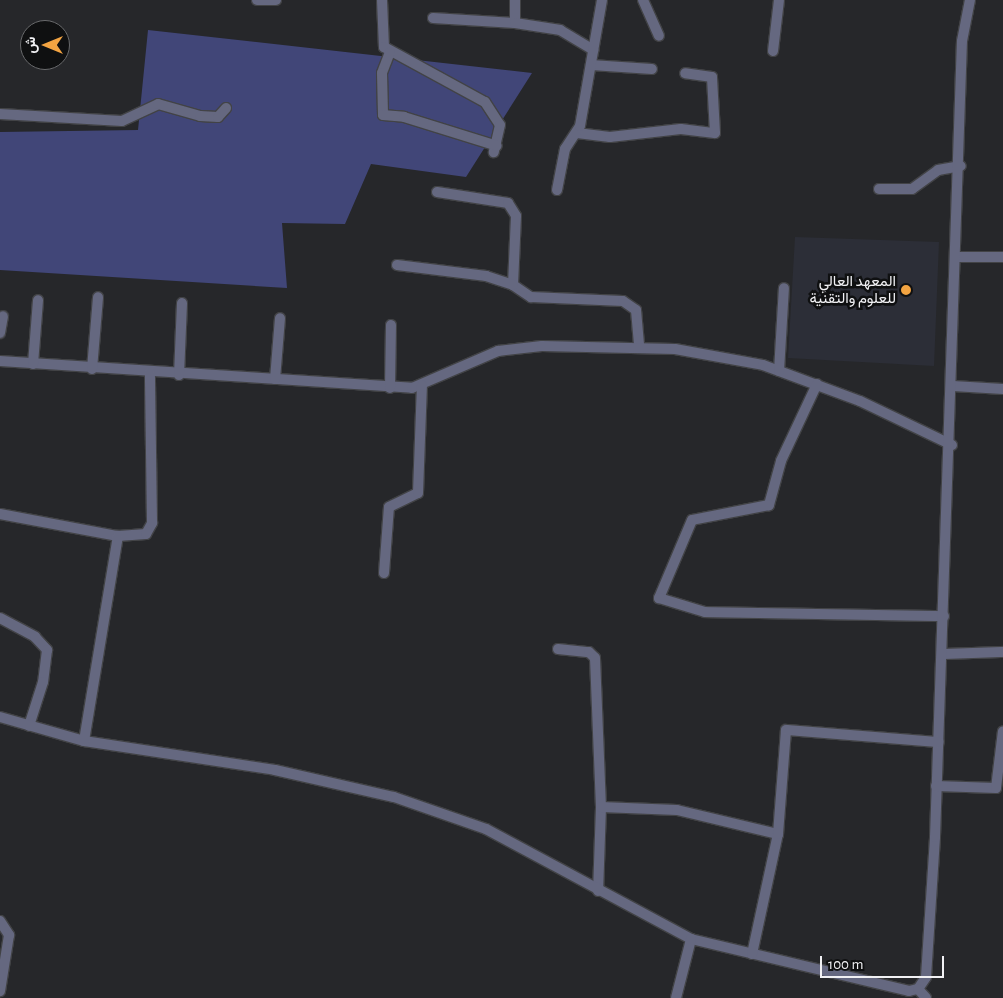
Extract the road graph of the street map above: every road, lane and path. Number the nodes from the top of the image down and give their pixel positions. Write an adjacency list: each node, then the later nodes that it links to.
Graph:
1 (257, 0): 2 (street)
2 (276, 0)
3 (382, 0): 14 (street)
4 (515, 0): 10 (street)
5 (602, 0): 12 (street)
6 (643, 0): 11 (street)
7 (779, 0): 13 (street)
8 (970, 0): 21 (street)
9 (433, 18): 10 (street)
10 (516, 23): 12 (street)
11 (659, 36)
12 (594, 50): 15 (street)
13 (773, 51)
14 (390, 52): 14 (street)
15 (591, 65): 16 (street); 20 (street)
16 (652, 69)
17 (684, 73): 20 (street)
18 (226, 108): 19 (street)
19 (0, 114)
20 (577, 133): 23 (street)
21 (961, 166): 22 (street); 25 (street)
22 (879, 189)
23 (557, 190)
24 (437, 192): 28 (street)
25 (958, 257): 26 (street); 47 (street)
26 (1003, 257)
27 (397, 265): 28 (street)
28 (513, 286): 37 (street)
29 (784, 288): 41 (street)
30 (98, 297): 40 (street)
31 (38, 300): 39 (street)
32 (182, 302): 43 (street)
33 (3, 316): 36 (street)
34 (280, 318): 44 (street)
35 (392, 325): 48 (street)
36 (0, 333)
37 (639, 347): 41 (street); 46 (street)
38 (0, 361): 39 (street)
39 (33, 364): 40 (street)
40 (92, 369): 42 (street)
41 (779, 370): 45 (street)
42 (150, 373): 43 (street); 52 (street)
43 (179, 374): 44 (street)
44 (275, 380): 48 (street)
45 (816, 384): 50 (street); 54 (street)
46 (422, 385): 48 (street); 53 (street)
47 (953, 386): 49 (street); 50 (street)
48 (390, 388)
49 (1003, 389)
50 (952, 445): 54 (street)
51 (0, 514): 52 (street)
52 (118, 536): 62 (street)
53 (384, 573)
54 (944, 616): 58 (street)
55 (0, 618): 60 (street)
56 (558, 648): 65 (street)
57 (1003, 652): 58 (street)
58 (942, 654): 63 (street)
59 (0, 717): 60 (street)
60 (29, 726): 62 (street)
61 (1003, 731): 64 (street)
62 (84, 741): 67 (street)
63 (939, 742): 64 (street); 66 (street)
64 (936, 786): 71 (street)
65 (601, 807): 66 (street); 67 (street)
66 (778, 834): 70 (street)
67 (598, 891): 69 (street)
68 (0, 921): 72 (street)
69 (691, 939): 70 (street); 73 (street)
70 (752, 954): 71 (street)
71 (918, 989): 74 (street)
72 (0, 991)
73 (676, 998)
74 (926, 998)

